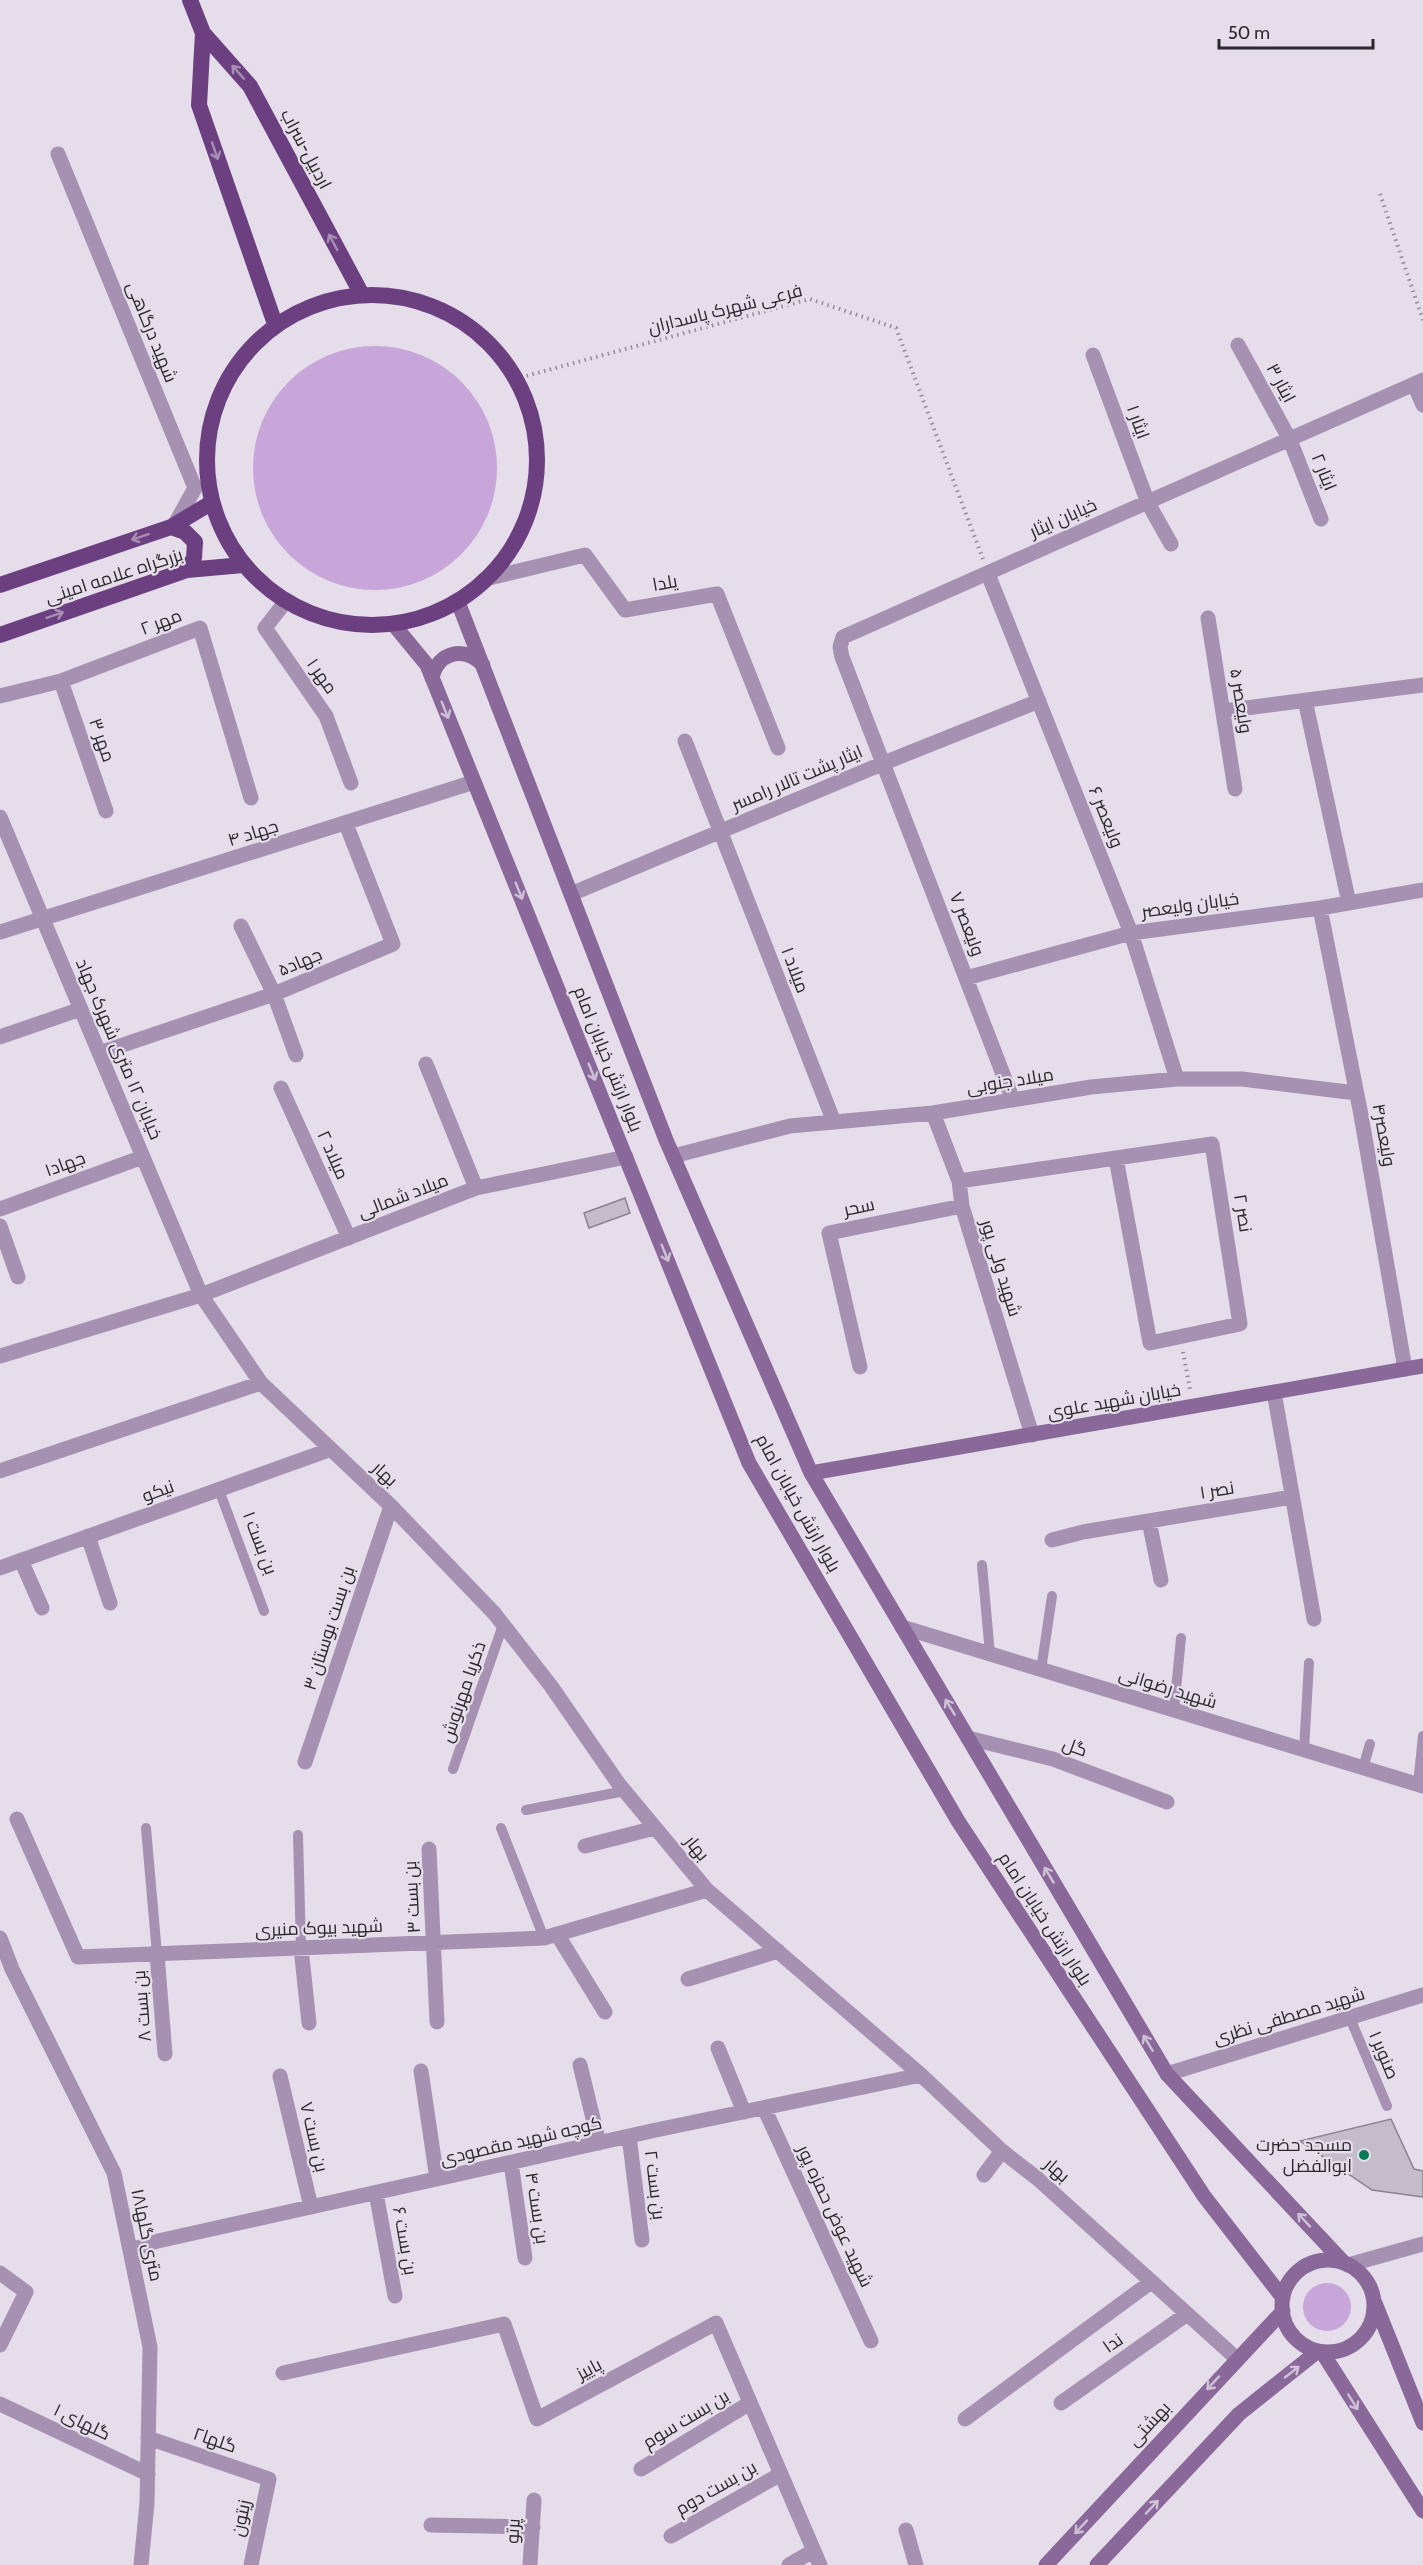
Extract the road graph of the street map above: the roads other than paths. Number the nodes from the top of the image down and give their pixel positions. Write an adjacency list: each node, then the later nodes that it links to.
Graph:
1 (190, 0): 2 (highway, اردبیل-سراب)
2 (202, 33): 4 (highway, اردبیل-سراب, one-way to 2); 5 (highway, اردبیل-سراب, one-way to 5)
3 (58, 154): 14 (street, شهید درگاهی)
4 (361, 293): 5 (highway); 19 (highway)
5 (275, 324): 11 (highway)
6 (1238, 345): 10 (street, ایثار ۳)
7 (1092, 355): 12 (street, ایثار ۱)
8 (1418, 382): 9 (street); 10 (street, خیابان ایثار)
9 (1423, 405)
10 (1290, 440): 12 (street, خیابان ایثار); 13 (street, ایثار ۲)
11 (212, 503): 14 (highway, بزرگراه علامه امینی); 16 (highway)
12 (1148, 503): 15 (street, ایثار ۱); 18 (street, خیابان ایثار)
13 (1321, 519)
14 (173, 525): 17 (highway); 20 (highway, بزرگراه علامه امینی, one-way to 20)
15 (1171, 544)
16 (243, 565): 17 (highway, بزرگراه علامه امینی); 21 (highway)
17 (187, 570): 25 (highway, بزرگراه علامه امینی, one-way to 17)
18 (988, 574): 32 (street, ولیعصر ۶); 36 (street, خیابان ایثار)
19 (485, 579): 22 (highway); 35 (street, یلدا)
20 (0, 585)
21 (286, 601): 24 (highway); 38 (street, مهر ۱)
22 (458, 602): 24 (highway); 26 (main road, بلوار ارتش خیابان امام)
23 (1208, 618): 33 (street, ولیعصر ۵)
24 (394, 625): 27 (main road, بلوار ارتش خیابان امام)
25 (0, 635)
26 (483, 665): 27 (main road); 46 (main road, بلوار ارتش خیابان امام)
27 (432, 678): 37 (main road, بلوار ارتش خیابان امام, one-way to 37)
28 (61, 681): 30 (street, مهر ۲); 40 (street, مهر ۲); 41 (street, مهر ۳)
29 (1423, 685): 31 (street)
30 (0, 696)
31 (1305, 700): 33 (street); 47 (street)
32 (1039, 701): 36 (street, ایثار پشت تالار رامسر); 52 (street, ولیعصر ۶)
33 (1223, 711): 39 (street, ولیعصر ۵)
34 (686, 741): 44 (street, میلاد ۱)
35 (778, 748)
36 (884, 763): 44 (street, ایثار پشت تالار رامسر); 53 (street, ولیعصر ۷)
37 (474, 782): 43 (street, جهاد ۴); 67 (main road, بلوار ارتش خیابان امام, one-way to 67)
38 (351, 783)
39 (1235, 789)
40 (251, 798)
41 (106, 811)
42 (0, 818): 49 (street, خیابان ۱۲ متری شهرک جهاد)
43 (346, 824): 49 (street, جهاد ۴); 54 (street, جهاد۵)
44 (720, 832): 46 (street, ایثار پشت تالار رامسر); 65 (street, میلاد ۱)
45 (1423, 890): 47 (street, خیابان ولیعصر)
46 (571, 894): 66 (main road, بلوار ارتش خیابان امام)
47 (1349, 903): 48 (street, خیابان ولیعصر)
48 (1320, 908): 52 (street, خیابان ولیعصر); 62 (street, ولیعصر۴)
49 (42, 918): 51 (street, جهاد ۴); 55 (street, خیابان ۱۲ متری شهرک جهاد)
50 (241, 926): 54 (street)
51 (0, 932)
52 (1131, 933): 53 (street, خیابان ولیعصر); 60 (street, ولیعصر ۶)
53 (966, 978): 63 (street, ولیعصر ۷)
54 (274, 994): 57 (street, جهاد۵); 58 (street)
55 (81, 1009): 56 (street); 57 (street, خیابان ۱۲ متری شهرک جهاد)
56 (0, 1037)
57 (99, 1053): 68 (street, خیابان ۱۲ متری شهرک جهاد)
58 (296, 1055)
59 (426, 1064): 71 (street)
60 (1177, 1079): 62 (street, میلاد جنوبی); 63 (street, میلاد جنوبی)
61 (281, 1088): 75 (street, میلاد ۲)
62 (1356, 1093): 81 (street, ولیعصر۴)
63 (1013, 1100): 64 (street, میلاد جنوبی)
64 (933, 1113): 65 (street, میلاد جنوبی); 70 (street, شهید ولی پور)
65 (834, 1122): 66 (street, میلاد جنوبی)
66 (673, 1155): 87 (main road, بلوار ارتش خیابان امام)
67 (626, 1156): 71 (street, میلاد شمالی); 169 (main road, بلوار ارتش خیابان امام, one-way to 169)
68 (143, 1157): 73 (street, جهاد۱); 77 (street, خیابان ۱۲ متری شهرک جهاد)
69 (1116, 1158): 69 (street, نصر ۲); 70 (street, نصر ۲)
70 (959, 1181): 72 (street, شهید ولی پور)
71 (476, 1188): 75 (street, میلاد شمالی)
72 (962, 1206): 80 (street, سحر); 84 (street, شهید ولی پور)
73 (0, 1209)
74 (0, 1226): 76 (street)
75 (349, 1238): 77 (street, میلاد شمالی)
76 (18, 1277)
77 (201, 1295): 78 (street, میلاد شمالی); 82 (street, بهار)
78 (0, 1356)
79 (1423, 1366): 81 (main road, خیابان شهید علوی)
80 (860, 1367)
81 (1405, 1370): 83 (main road, خیابان شهید علوی)
82 (261, 1383): 85 (street, بهار); 86 (street)
83 (1274, 1392): 84 (main road, خیابان شهید علوی); 89 (street)
84 (1032, 1435): 87 (main road, خیابان شهید علوی)
85 (329, 1450): 88 (street, نیکو); 90 (street, بهار)
86 (0, 1471)
87 (811, 1473): 104 (main road, بلوار ارتش خیابان امام)
88 (219, 1490): 92 (street, نیکو); 101 (lane, بن بست ۱)
89 (1292, 1497): 91 (street, نصر ۱); 102 (street)
90 (390, 1506): 103 (street, بهار); 114 (street, بن بست بوستان ۳)
91 (1149, 1521): 93 (street, نصر ۱); 97 (street)
92 (88, 1536): 94 (street, نیکو); 99 (street)
93 (1052, 1540)
94 (21, 1560): 96 (street, نیکو); 100 (street)
95 (982, 1565): 106 (lane)
96 (0, 1568)
97 (1161, 1581)
98 (1052, 1596): 108 (lane)
99 (110, 1603)
100 (42, 1608)
101 (264, 1611)
102 (1314, 1619)
103 (503, 1625): 116 (lane, ذکریا مهرنوش); 118 (street, بهار)
104 (902, 1627): 106 (street, شهید رضوانی); 111 (main road, بلوار ارتش خیابان امام, one-way to 104)
105 (1181, 1638): 109 (lane)
106 (990, 1654): 108 (street, شهید رضوانی)
107 (1309, 1663): 113 (lane)
108 (1041, 1670): 109 (street, شهید رضوانی)
109 (1174, 1710): 113 (street, شهید رضوانی)
110 (1423, 1736): 117 (lane)
111 (968, 1738): 119 (street, گل); 146 (main road, بلوار ارتش خیابان امام, one-way to 111)
112 (1370, 1744): 115 (lane)
113 (1304, 1750): 115 (street, شهید رضوانی)
114 (305, 1762)
115 (1363, 1768): 117 (street, شهید رضوانی)
116 (453, 1769)
117 (1420, 1785)
118 (625, 1791): 120 (lane); 124 (street, بهار)
119 (1167, 1802)
120 (526, 1810)
121 (16, 1819): 134 (street, شهید بیوک منیری)
122 (146, 1828): 134 (lane)
123 (501, 1828): 129 (lane)
124 (655, 1828): 126 (street); 128 (street, بهار)
125 (298, 1835): 132 (lane)
126 (585, 1846)
127 (429, 1849): 131 (street, بن بست ۳)
128 (706, 1890): 129 (street, شهید بیوک منیری); 133 (street, بهار)
129 (551, 1936): 131 (street, شهید بیوک منیری); 138 (street)
130 (0, 1938): 135 (street, ۱۸متری گلها)
131 (434, 1943): 132 (street, شهید بیوک منیری); 141 (street)
132 (301, 1948): 134 (street, شهید بیوک منیری); 140 (street)
133 (778, 1951): 136 (street); 147 (street, بهار)
134 (157, 1954): 143 (street, بن بست ۸)
135 (6, 1972): 162 (street, ۱۸متری گلها)
136 (688, 1979)
137 (1423, 1995): 139 (street, شهید مصطفی نظری)
138 (605, 2012)
139 (1350, 2018): 146 (street, شهید مصطفی نظری); 149 (lane, صنوبر ۱)
140 (309, 2022)
141 (437, 2022)
142 (718, 2048): 151 (street)
143 (165, 2054)
144 (580, 2065): 153 (street)
145 (421, 2071): 157 (street)
146 (1167, 2074): 164 (main road, بلوار ارتش خیابان امام, one-way to 146)
147 (921, 2075): 150 (street, کوچه شهید مقصودی); 154 (street, بهار)
148 (280, 2076): 159 (street, بن بست ۷)
149 (1387, 2106)
150 (764, 2108): 151 (street, کوچه شهید مقصودی); 171 (street, شهید عوض حمزه پور)
151 (744, 2112): 152 (street, کوچه شهید مقصودی)
152 (629, 2136): 153 (street, کوچه شهید مقصودی); 160 (street, بن بست ۲)
153 (599, 2143): 155 (street, کوچه شهید مقصودی)
154 (1002, 2151): 156 (street); 166 (street, بهار)
155 (511, 2163): 157 (street, کوچه شهید مقصودی); 163 (street, بن بست ۴)
156 (984, 2175)
157 (437, 2179): 158 (street, کوچه شهید مقصودی)
158 (376, 2193): 159 (street, کوچه شهید مقصودی); 167 (street, بن بست ۶)
159 (310, 2207): 162 (street, کوچه شهید مقصودی)
160 (642, 2240)
161 (1423, 2244): 164 (street)
162 (130, 2250): 181 (street, ۱۸متری گلها)
163 (525, 2259)
164 (1346, 2264): 168 (main road); 169 (main road)
165 (0, 2273): 172 (street)
166 (1151, 2282): 170 (street, بهار); 179 (street)
167 (395, 2296)
168 (1374, 2301): 173 (main road); 180 (main road)
169 (1283, 2305): 173 (main road); 174 (main road, بهشتی)
170 (1187, 2314): 174 (street, بهار); 177 (street, ندا)
171 (871, 2341)
172 (0, 2344)
173 (1320, 2352): 187 (main road, one-way to 187); 199 (main road, one-way to 173)
174 (1236, 2358): 198 (main road, بهشتی, one-way to 198)
175 (283, 2373): 176 (street, پاییز)
176 (750, 2403): 182 (street, بن بست سوم); 184 (street, پاییز)
177 (1061, 2403)
178 (0, 2404): 183 (street, گلهای ۱)
179 (965, 2419)
180 (1423, 2423)
181 (148, 2438): 183 (street, ۱۸متری گلها); 185 (street, گلها۲)
182 (641, 2469)
183 (148, 2474): 193 (street, ۱۸متری گلها)
184 (780, 2474): 191 (street, بن بست دوم); 192 (street, پاییز)
185 (269, 2480): 194 (street, زیتون)
186 (534, 2500): 189 (street, پرتو)
187 (1423, 2511)
188 (431, 2525): 189 (street)
189 (532, 2527): 195 (street, پرتو)
190 (906, 2530): 197 (street)
191 (671, 2536)
192 (817, 2558): 196 (street)
193 (141, 2565)
194 (251, 2565)
195 (530, 2565)
196 (789, 2565)
197 (916, 2565)
198 (1046, 2565)
199 (1097, 2565)

